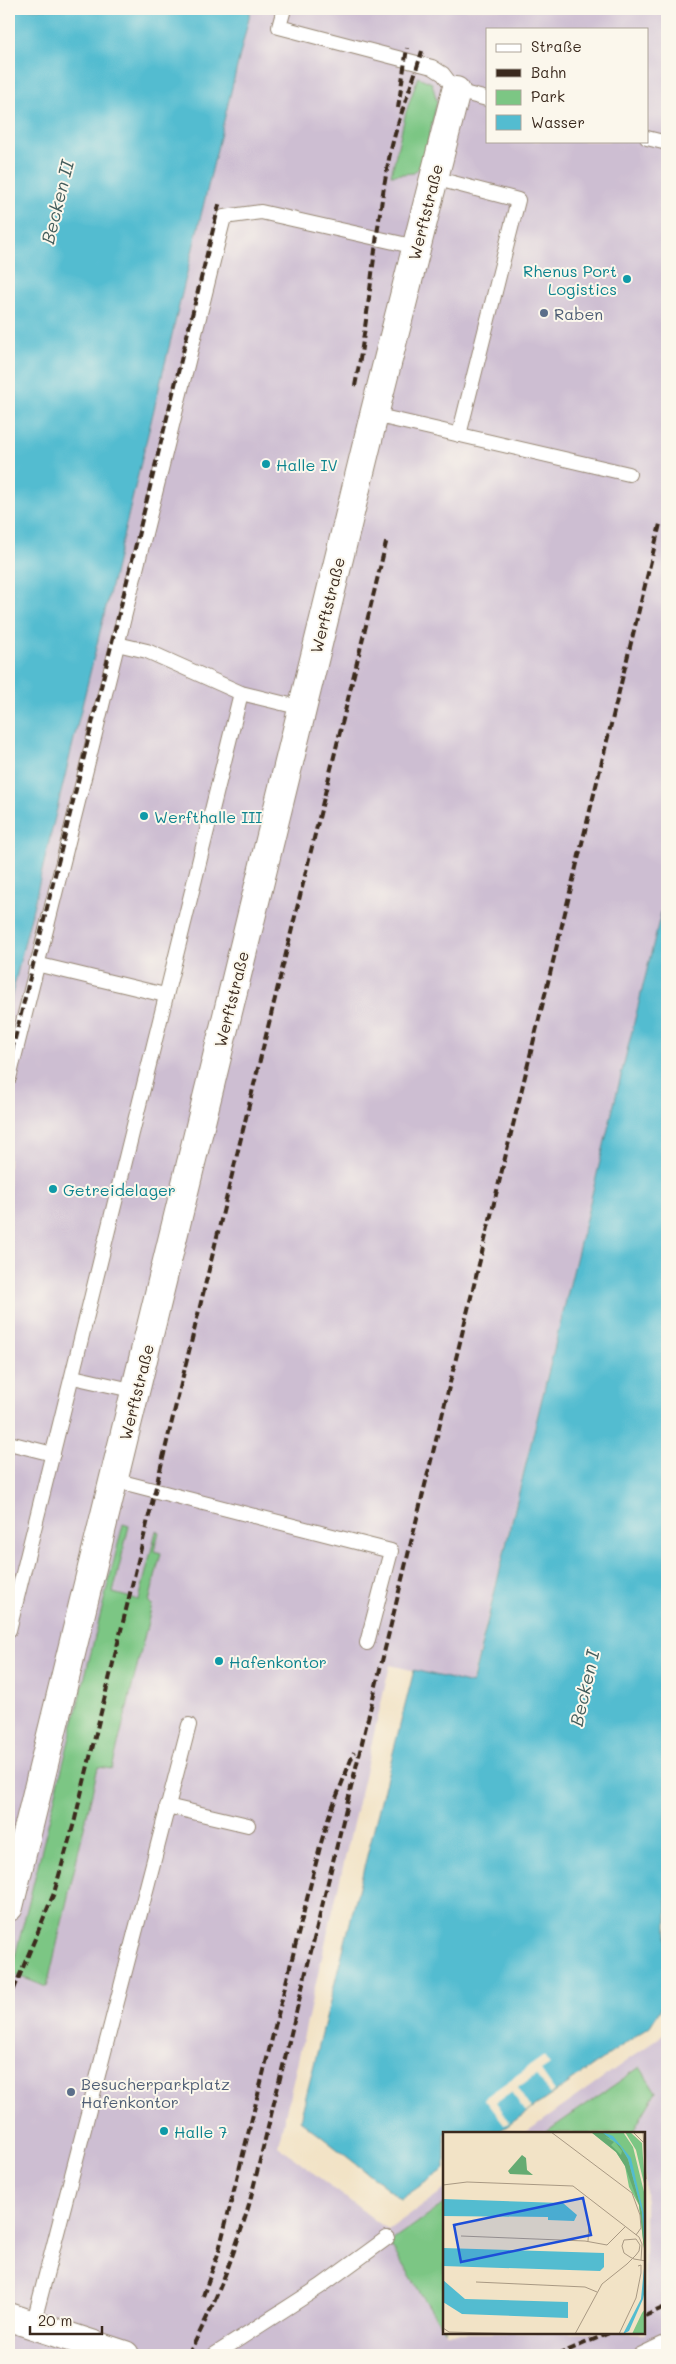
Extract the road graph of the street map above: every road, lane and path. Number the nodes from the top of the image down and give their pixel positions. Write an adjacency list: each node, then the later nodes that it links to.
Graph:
1 (284, 9): 2 (lane)
2 (456, 91): 3 (lane); 6 (street, Werftstraße)
3 (486, 99)
4 (648, 138): 5 (lane)
5 (667, 143)
6 (434, 178): 7 (street, Werftstraße); 9 (lane)
7 (416, 247): 8 (street, Werftstraße); 11 (lane)
8 (374, 415): 9 (lane); 13 (street, Werftstraße)
9 (459, 435): 10 (lane)
10 (629, 474)
11 (117, 644): 12 (lane); 14 (lane)
12 (241, 693): 13 (lane); 15 (lane)
13 (302, 708): 18 (street, Werftstraße)
14 (36, 964): 15 (lane); 16 (lane)
15 (165, 995): 17 (lane)
16 (9, 1078)
17 (73, 1376): 18 (lane); 20 (lane)
18 (136, 1391): 21 (street, Werftstraße)
19 (9, 1444): 20 (lane)
20 (53, 1454): 22 (lane)
21 (114, 1480): 23 (lane); 27 (street, Werftstraße)
22 (9, 1630)
23 (367, 1643)
24 (189, 1725): 25 (lane)
25 (168, 1806): 26 (lane); 29 (lane)
26 (248, 1825)
27 (9, 1907)
28 (387, 2238): 32 (lane)
29 (21, 2320): 31 (street)
30 (667, 2342): 33 (lane)
31 (125, 2355)
32 (214, 2355)
33 (640, 2355)

